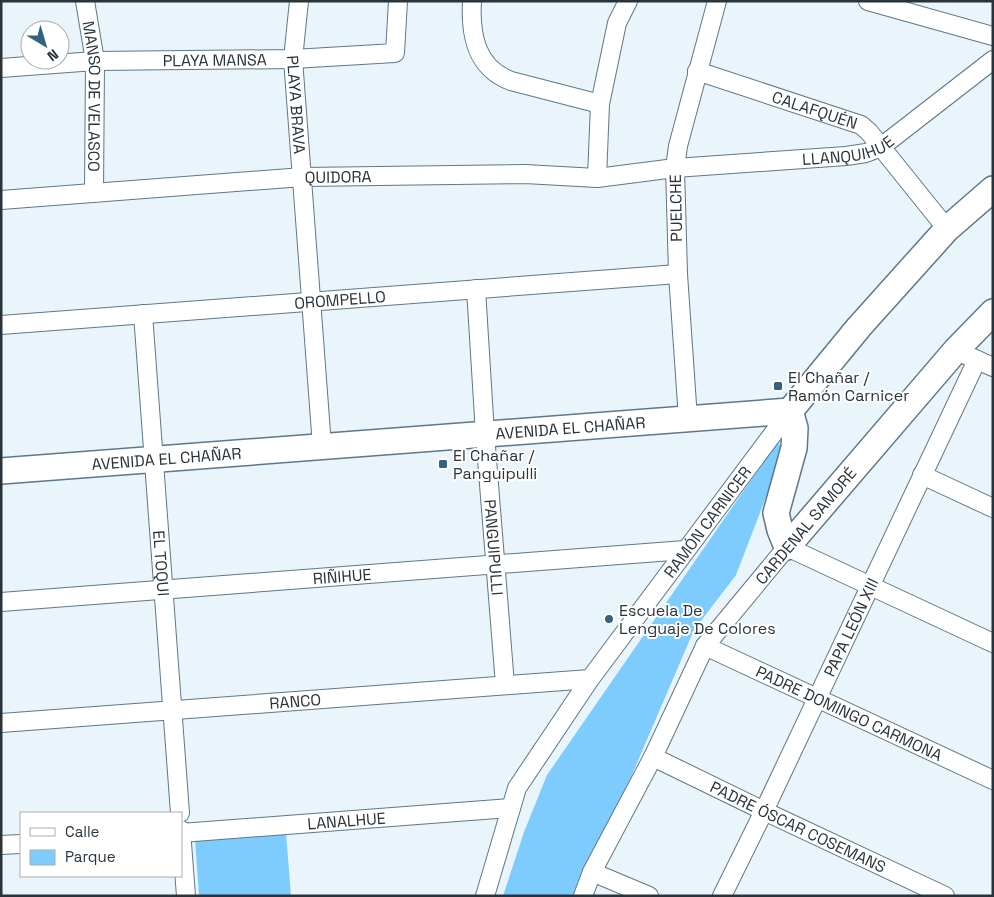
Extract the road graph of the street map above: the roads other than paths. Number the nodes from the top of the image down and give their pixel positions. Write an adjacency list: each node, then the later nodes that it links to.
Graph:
1 (85, 1): 11 (street, MANSO DE VELASCO)
2 (299, 1): 9 (street, PLAYA BRAVA)
3 (398, 1): 9 (street, PLAYA MANSA)
4 (472, 1): 14 (street)
5 (628, 1): 14 (street)
6 (718, 1): 13 (street, PUELCHE)
7 (868, 1): 8 (street)
8 (993, 36)
9 (293, 59): 11 (street, PLAYA MANSA); 17 (street, PLAYA BRAVA)
10 (993, 60): 15 (street, LLANQUIHUE)
11 (95, 61): 12 (street, PLAYA MANSA); 20 (street, MANSO DE VELASCO)
12 (1, 68)
13 (697, 71): 15 (street, CALAFQUÉN); 16 (street, PUELCHE)
14 (600, 104): 18 (street)
15 (881, 147): 16 (street, LLANQUIHUE); 22 (street, CALAFQUÉN)
16 (674, 168): 18 (street, QUIDORA); 23 (street, PUELCHE)
17 (303, 177): 18 (street, QUIDORA); 20 (street, QUIDORA); 25 (street, PLAYA BRAVA)
18 (597, 178)
19 (993, 189): 22 (street, RAMÓN CARNICER)
20 (94, 193): 21 (street, QUIDORA)
21 (1, 200)
22 (947, 229): 30 (street, RAMÓN CARNICER)
23 (678, 274): 24 (street, OROMPELLO); 31 (street, PUELCHE)
24 (476, 289): 25 (street, OROMPELLO); 32 (street, PANGUIPULLI)
25 (311, 301): 27 (street, OROMPELLO); 33 (street, PLAYA BRAVA)
26 (993, 312): 29 (street, CARDENAL SAMORÉ)
27 (143, 314): 28 (street, OROMPELLO); 34 (street, EL TOQUI)
28 (1, 325)
29 (975, 359): 36 (street, PAPA LEÓN XIII); 38 (street, CARDENAL SAMORÉ)
30 (790, 411): 31 (street, AVENIDA EL CHAÑAR); 38 (street); 39 (street, RAMÓN CARNICER)
31 (688, 419): 32 (street, AVENIDA EL CHAÑAR)
32 (486, 434): 33 (street, AVENIDA EL CHAÑAR); 40 (street, PANGUIPULLI)
33 (322, 446): 34 (street, AVENIDA EL CHAÑAR)
34 (153, 459): 35 (street, AVENIDA EL CHAÑAR); 42 (street, EL TOQUI)
35 (1, 471)
36 (922, 475): 37 (street); 41 (street, PAPA LEÓN XIII)
37 (993, 508)
38 (787, 547): 41 (street); 45 (street, CARDENAL SAMORÉ)
39 (685, 550): 40 (street, RIÑIHUE); 46 (street, RAMÓN CARNICER)
40 (496, 565): 42 (street, RIÑIHUE); 47 (street, PANGUIPULLI)
41 (870, 585): 44 (street); 48 (street, PAPA LEÓN XIII)
42 (163, 590): 43 (street, RIÑIHUE); 49 (street, EL TOQUI)
43 (1, 602)
44 (993, 643)
45 (705, 646): 48 (street, PADRE DOMINGO CARMONA); 51 (street, CARDENAL SAMORÉ)
46 (590, 679): 47 (street, RANCO); 53 (street, RAMÓN CARNICER)
47 (505, 685): 49 (street, RANCO)
48 (818, 698): 52 (street, PADRE DOMINGO CARMONA); 54 (street, PAPA LEÓN XIII)
49 (172, 710): 50 (street, RANCO); 55 (street, EL TOQUI)
50 (1, 723)
51 (653, 757): 54 (street, PADRE ÓSCAR COSEMANS); 60 (street, CARDENAL SAMORÉ)
52 (993, 780)
53 (511, 808): 56 (street, LANALHUE); 62 (street, RAMÓN CARNICER)
54 (764, 811): 66 (street, PAPA LEÓN XIII); 67 (street, PADRE ÓSCAR COSEMANS)
55 (180, 812)
56 (182, 832)
57 (20, 844): 58 (street)
58 (1, 845)
59 (182, 845): 61 (street)
60 (592, 872): 63 (street); 64 (street, CARDENAL SAMORÉ); 65 (street)
61 (186, 896)
62 (485, 896)
63 (583, 896)
64 (592, 896)
65 (649, 896)
66 (722, 896)
67 (945, 896)

